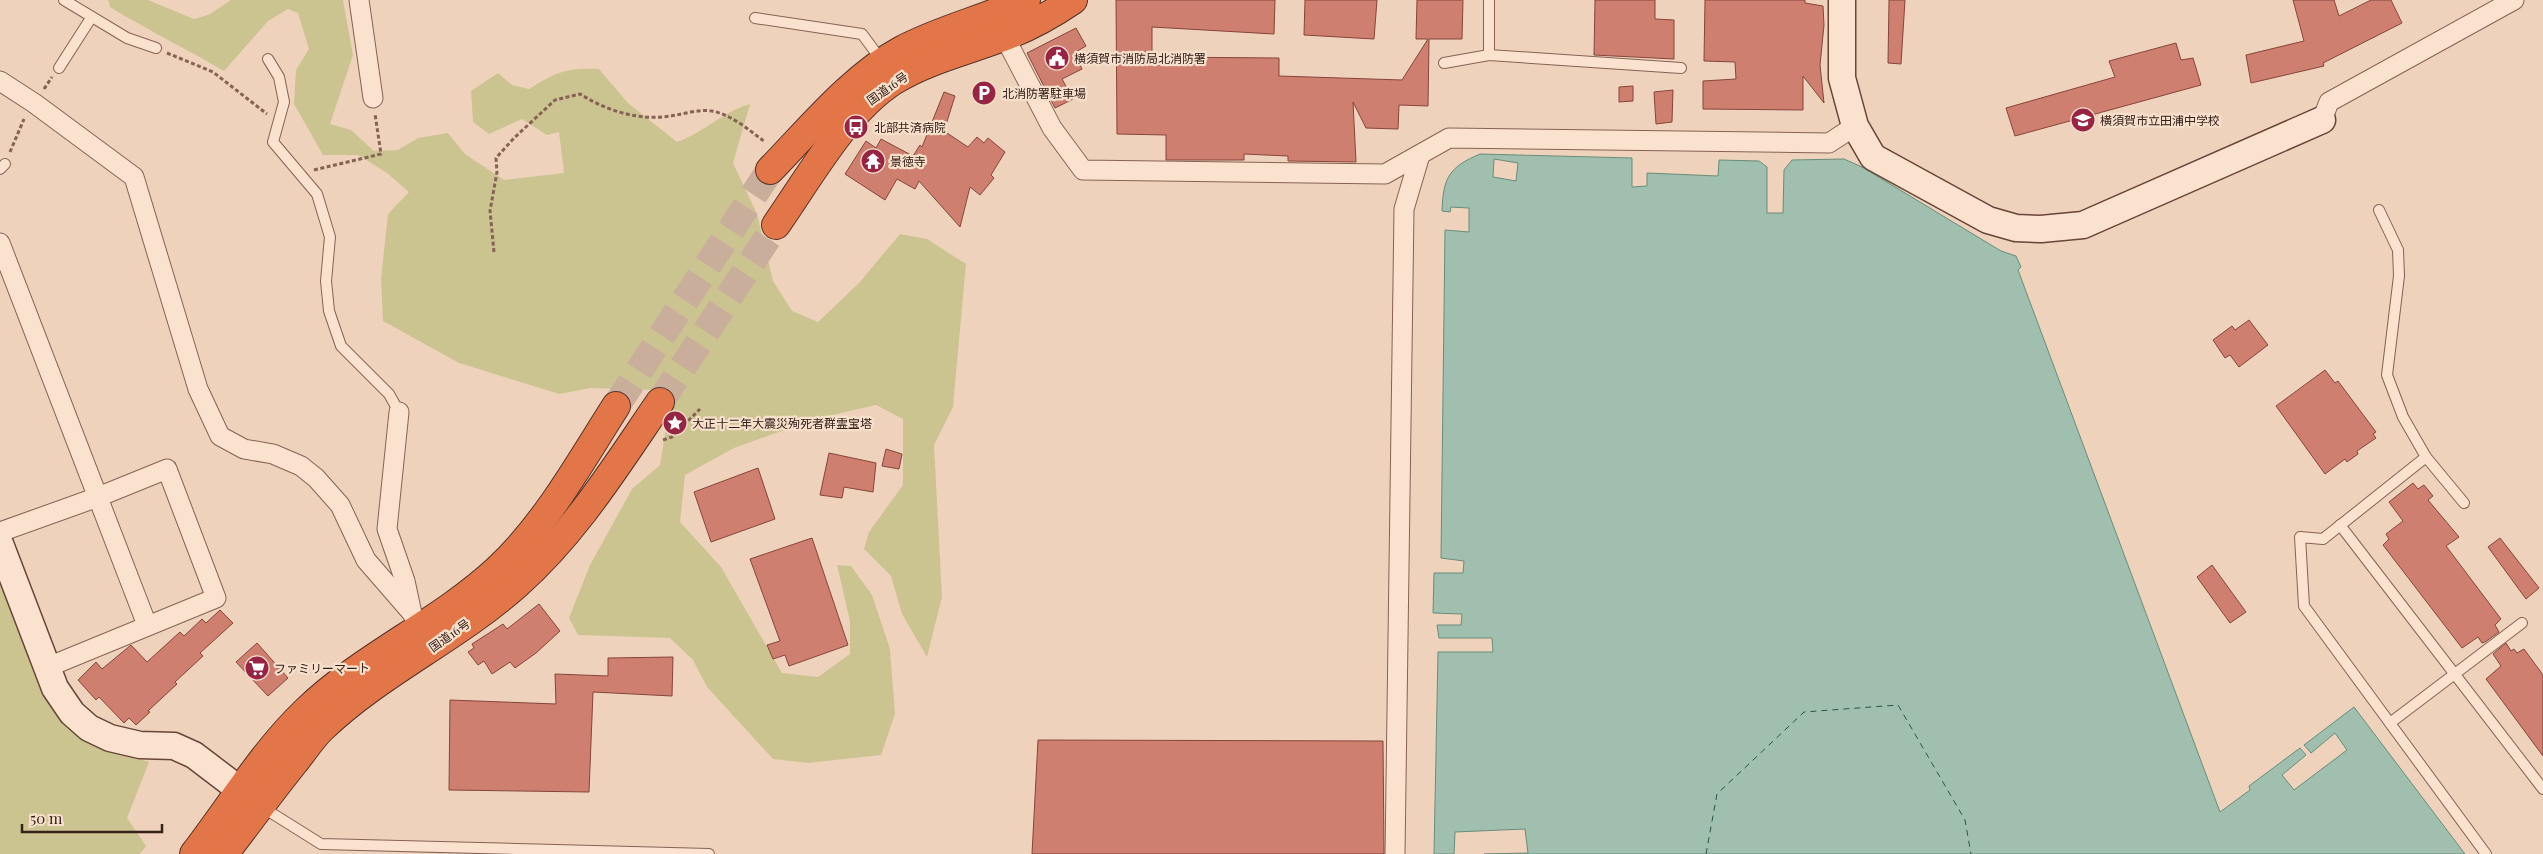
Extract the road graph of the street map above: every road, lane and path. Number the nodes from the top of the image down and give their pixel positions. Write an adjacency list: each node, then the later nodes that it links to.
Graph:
1 (64, 0): 8 (lane)
2 (359, 0): 19 (street)
3 (1026, 0): 10 (highway, 国道16号)
4 (1073, 0): 10 (highway, 国道16号)
5 (1490, 0): 12 (lane)
6 (1842, 0): 23 (street)
7 (2514, 0): 21 (street)
8 (91, 18): 11 (lane); 15 (lane)
9 (755, 18): 17 (lane)
10 (999, 26): 17 (highway, 国道16号); 25 (street)
11 (156, 48): 22 (path)
12 (1489, 55): 14 (lane); 16 (lane)
13 (268, 59): 22 (lane)
14 (1444, 63)
15 (59, 68): 20 (path)
16 (1681, 68)
17 (888, 72): 27 (highway, 国道16号); 30 (highway, 国道16号)
18 (0, 81): 20 (street)
19 (373, 98): 28 (path)
20 (34, 103): 26 (path); 48 (street)
21 (2322, 120): 23 (street)
22 (278, 122): 28 (lane)
23 (1856, 126): 25 (street)
24 (765, 142): 32 (path)
25 (1420, 155): 58 (street)
26 (2, 167)
27 (770, 170)
28 (299, 174): 36 (lane)
29 (2379, 210): 38 (lane)
30 (776, 225)
31 (0, 243): 41 (street)
32 (494, 252)
33 (660, 402): 40 (highway, 国道16号)
34 (616, 406): 39 (highway, 国道16号)
35 (700, 409): 37 (path)
36 (399, 412): 48 (street)
37 (657, 441)
38 (2426, 456): 42 (lane); 43 (lane)
39 (573, 472): 40 (highway); 48 (highway, 国道16号)
40 (600, 491): 48 (highway, 国道16号)
41 (98, 497): 44 (street); 47 (street); 47 (street)
42 (2464, 503)
43 (2340, 525): 50 (lane); 51 (lane)
44 (0, 532)
45 (0, 544): 49 (street)
46 (2522, 623): 50 (lane)
47 (147, 625): 49 (street)
48 (421, 629): 53 (highway, 国道16号)
49 (48, 667): 53 (street)
50 (2455, 674): 51 (lane); 52 (lane)
51 (2390, 723): 59 (lane)
52 (2543, 789)
53 (250, 798): 54 (lane); 55 (highway, 国道16号); 56 (highway, 国道16号)
54 (507, 852): 57 (lane)
55 (194, 854)
56 (224, 854)
57 (709, 854)
58 (1395, 854)
59 (2486, 854)

